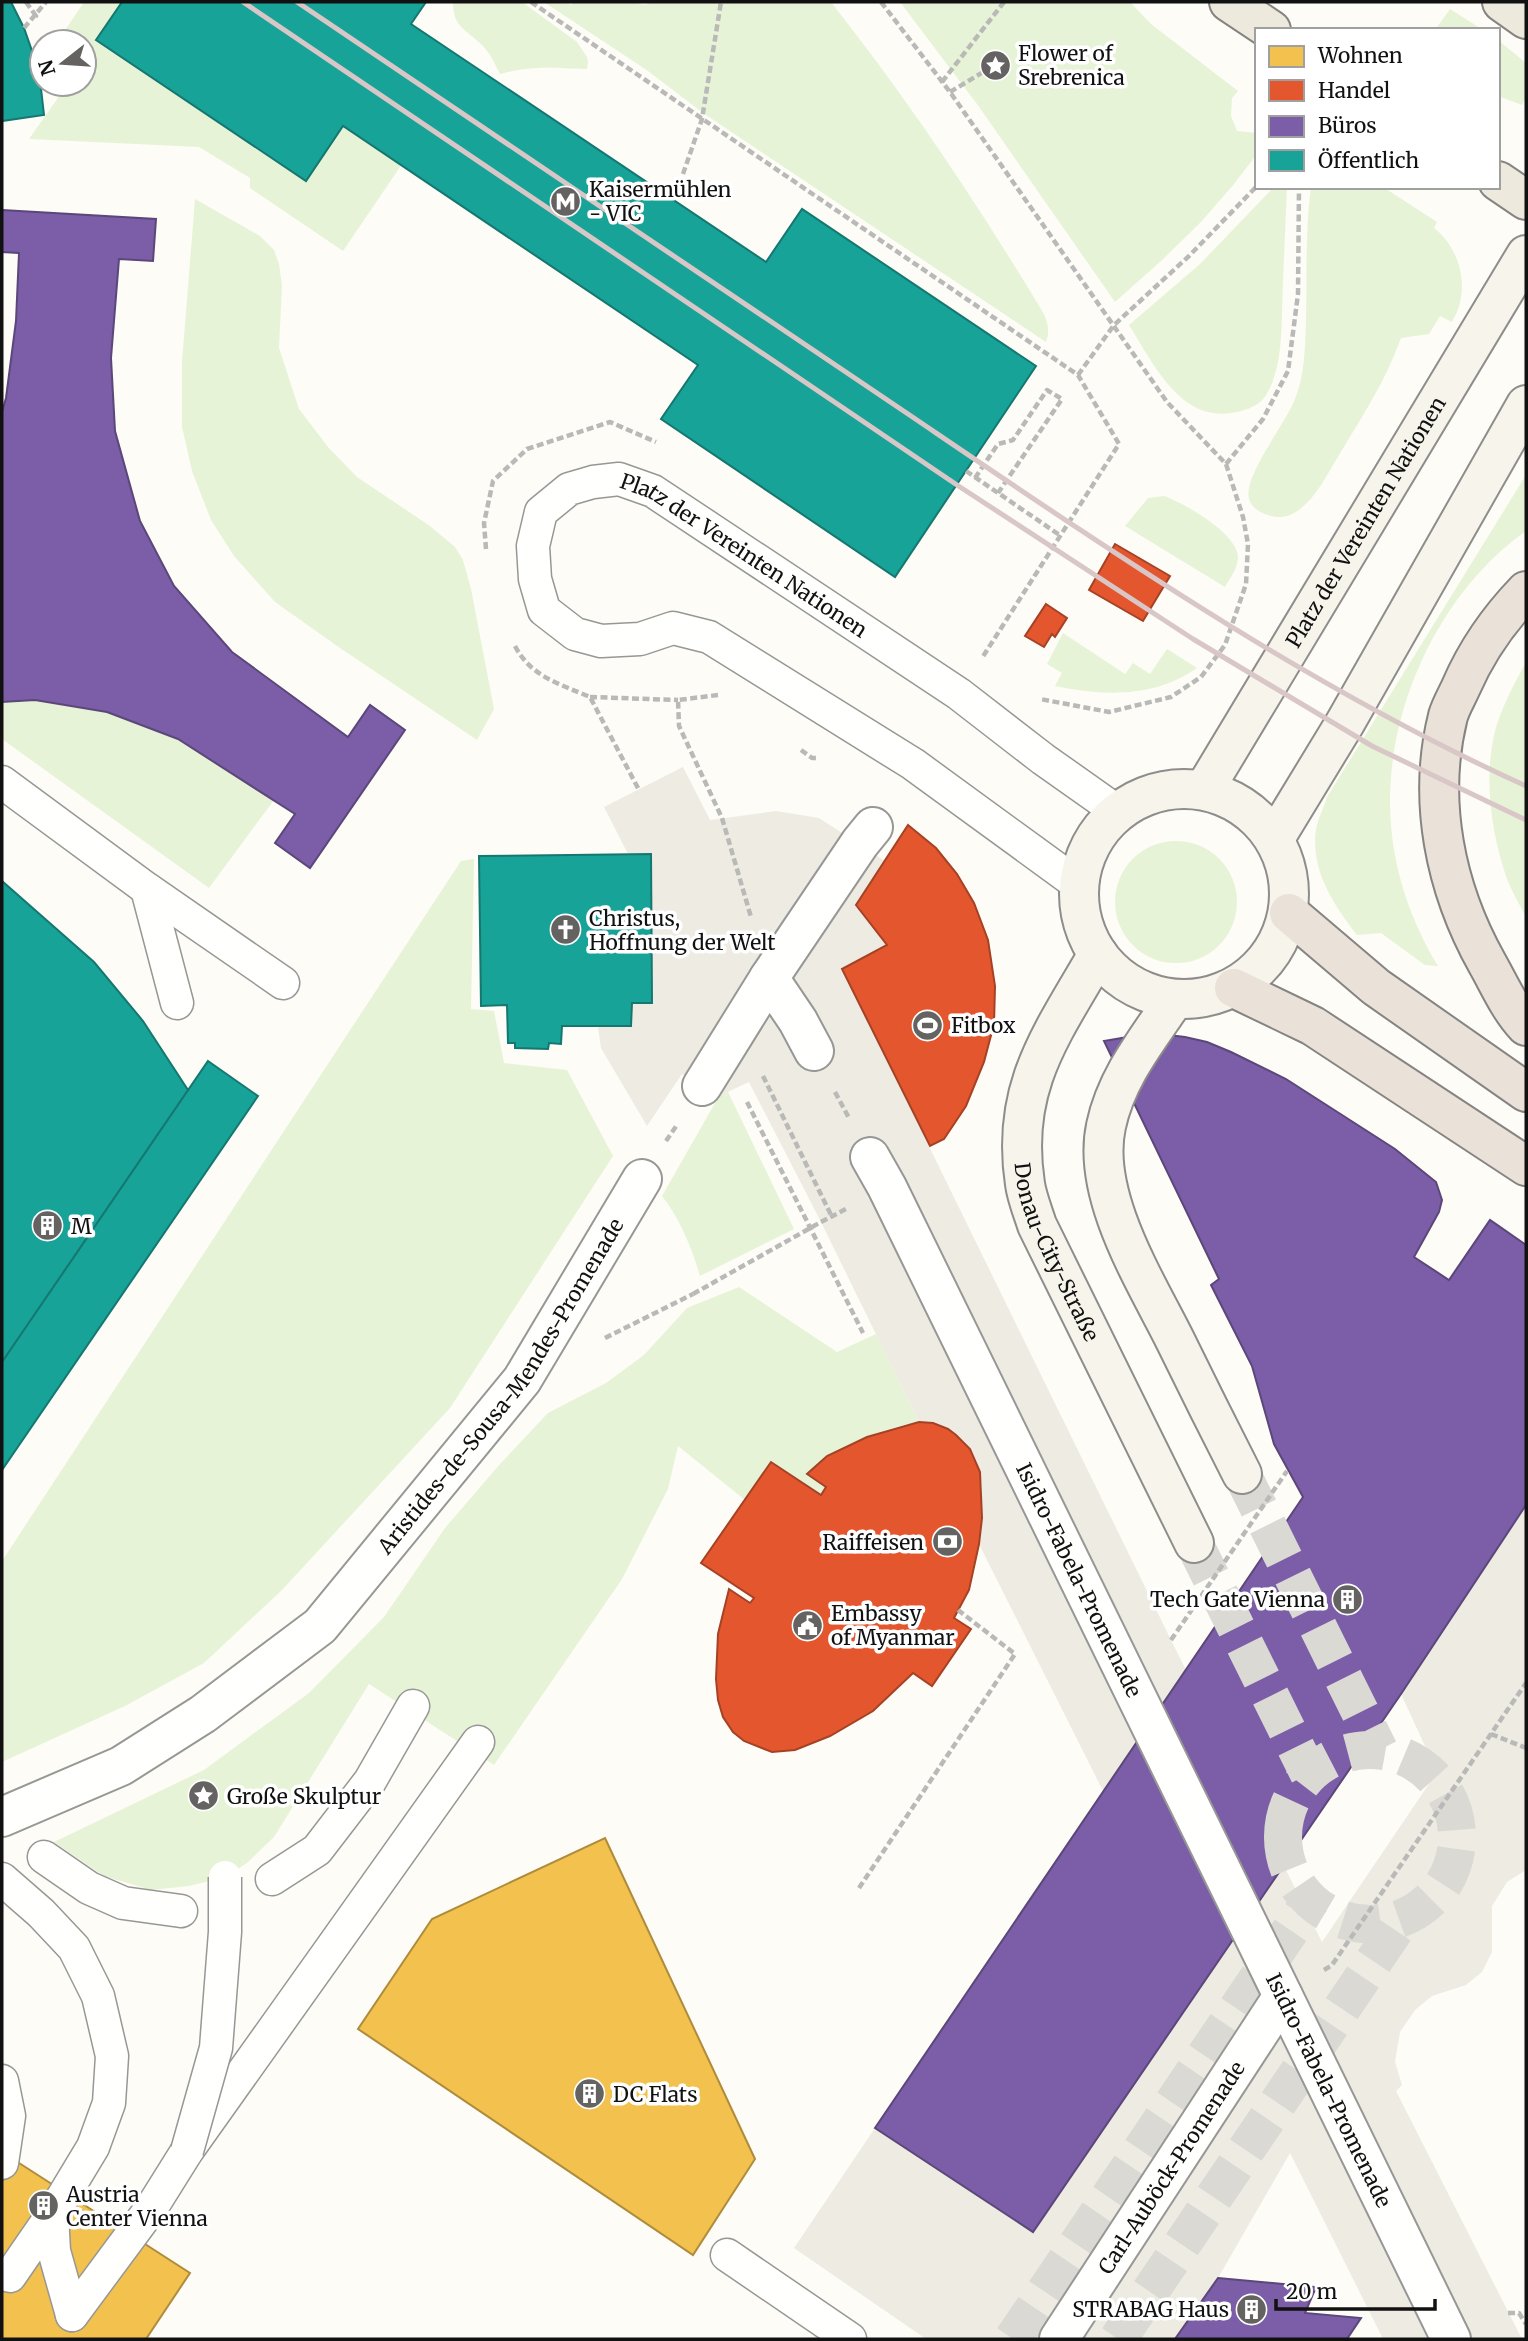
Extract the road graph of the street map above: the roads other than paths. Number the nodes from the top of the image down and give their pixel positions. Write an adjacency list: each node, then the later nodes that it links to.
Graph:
1 (1230, 2): 4 (main road)
2 (1502, 2): 3 (main road)
3 (1526, 19)
4 (1268, 28)
5 (1500, 182): 6 (main road)
6 (1526, 200)
7 (1526, 255): 11 (main road, Platz der Vereinten Nationen)
8 (1526, 405): 14 (main road)
9 (1526, 591): 18 (highway)
10 (2, 782): 16 (lane)
11 (1204, 790): 12 (main road); 14 (main road)
12 (1118, 812): 15 (main road); 15 (lane, Platz der Vereinten Nationen)
13 (873, 827): 20 (street)
14 (1275, 838): 17 (main road)
15 (1079, 885): 19 (main road)
16 (147, 889): 21 (lane); 25 (lane)
17 (1289, 913): 22 (main road); 29 (highway)
18 (1477, 945): 23 (highway); 26 (highway)
19 (1098, 954): 24 (main road); 34 (main road, Donau-City-Straße)
20 (769, 978): 27 (street); 28 (street)
21 (284, 983)
22 (1234, 988): 24 (main road); 31 (highway)
23 (1526, 990)
24 (1174, 1000): 33 (main road)
25 (177, 1003)
26 (1526, 1026)
27 (814, 1051)
28 (702, 1086)
29 (1526, 1092)
30 (870, 1157): 43 (street, Isidro-Fabela-Promenade)
31 (1526, 1166)
32 (642, 1179): 37 (street, Aristides-de-Sousa-Mendes-Promenade)
33 (1242, 1474)
34 (1194, 1542)
35 (414, 1706): 41 (lane)
36 (478, 1742): 45 (lane)
37 (2, 1817)
38 (44, 1857): 42 (lane)
39 (225, 1877): 45 (lane, bridge)
40 (2, 1879): 47 (lane)
41 (272, 1879)
42 (181, 1911)
43 (1283, 1996): 51 (street, Carl-Auböck-Promenade); 52 (street, Isidro-Fabela-Promenade)
44 (2, 2081): 46 (lane)
45 (187, 2151): 47 (lane)
46 (2, 2163)
47 (52, 2215): 49 (lane)
48 (727, 2255): 50 (lane)
49 (10, 2276)
50 (850, 2339)
51 (1059, 2339)
52 (1451, 2339)

